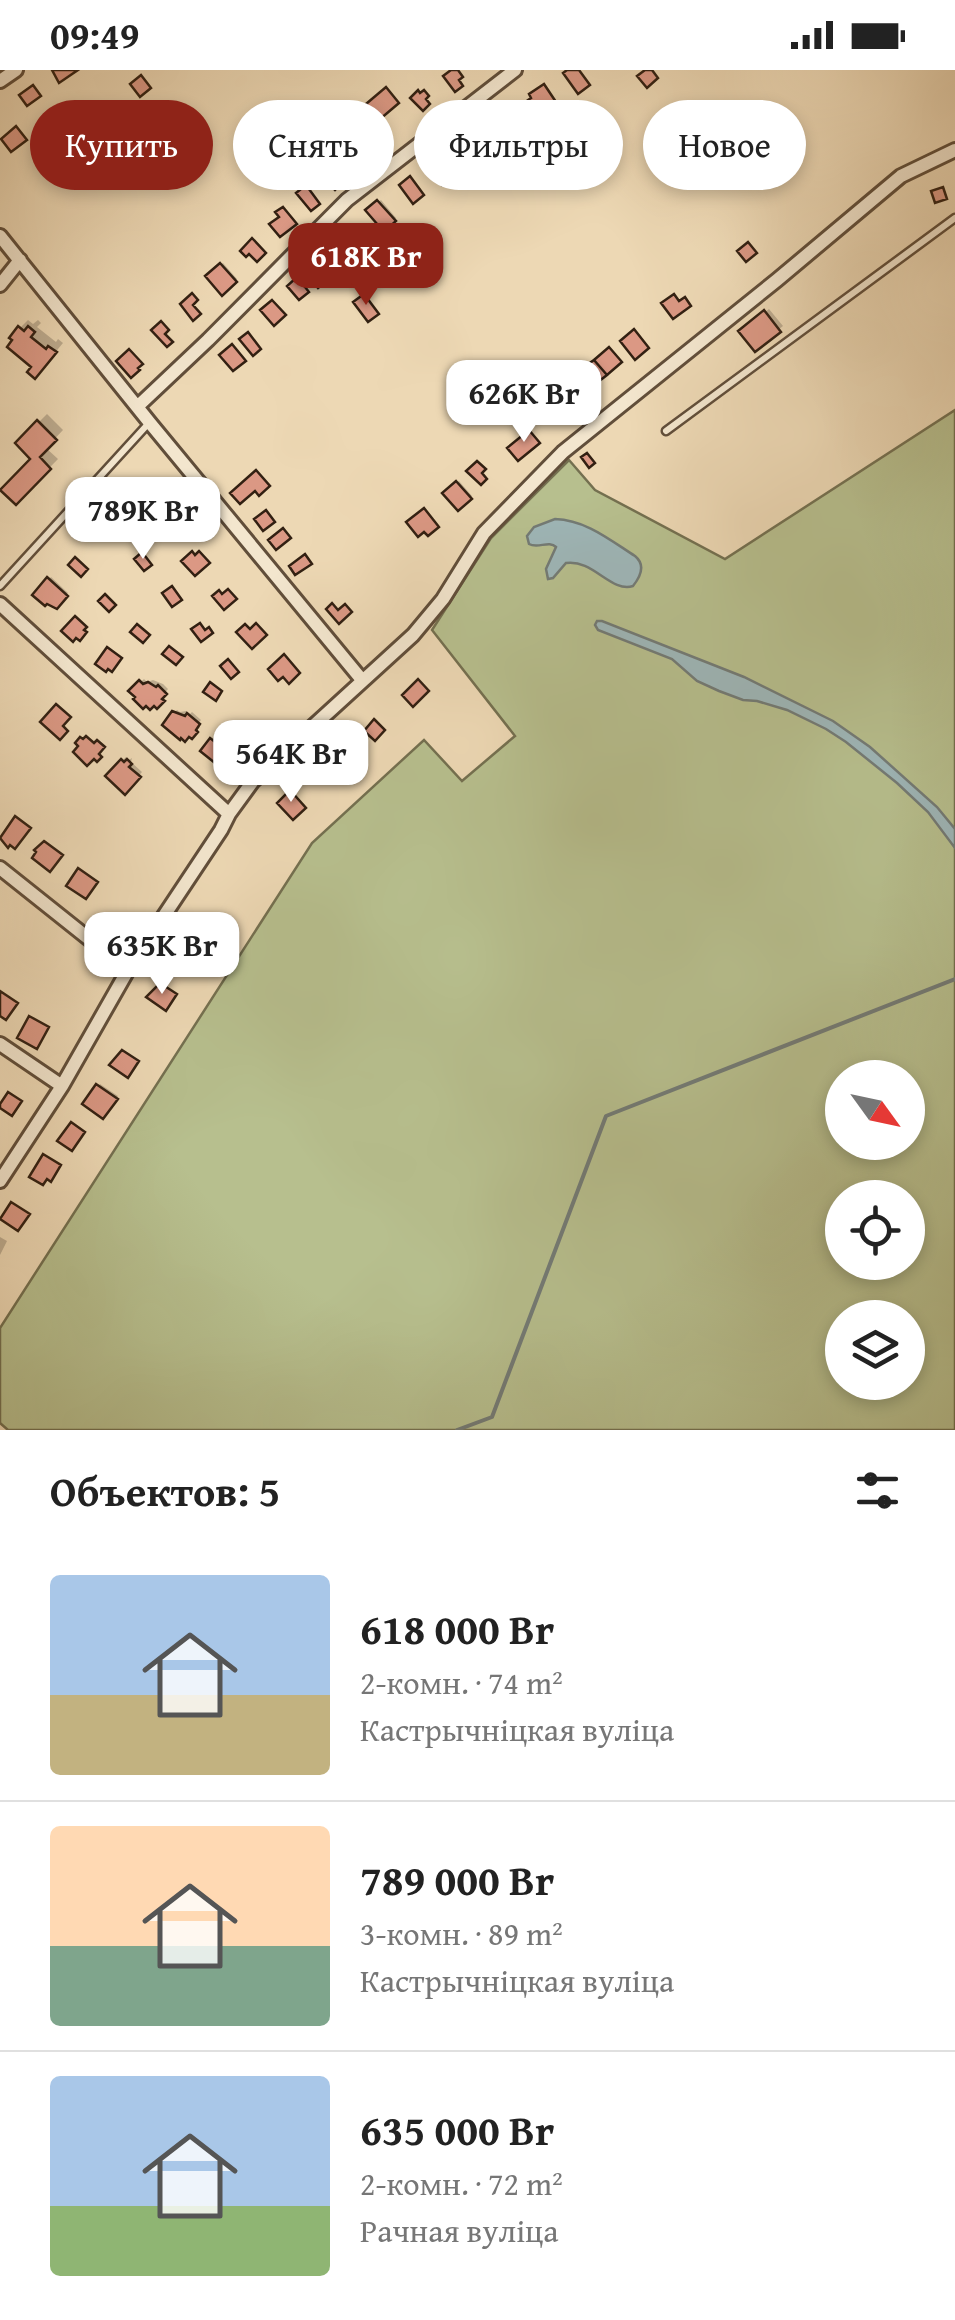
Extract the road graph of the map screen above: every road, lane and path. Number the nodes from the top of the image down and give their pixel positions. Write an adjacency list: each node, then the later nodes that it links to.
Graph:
1 (16, 70): 3 (street)
2 (515, 70): 9 (street)
3 (0, 81)
4 (955, 150): 14 (street)
5 (955, 218): 11 (lane)
6 (0, 236): 7 (street)
7 (20, 260): 8 (street); 9 (street)
8 (0, 284)
9 (138, 406): 10 (street)
10 (150, 422): 12 (lane); 14 (street)
11 (666, 431)
12 (0, 586)
13 (0, 604): 15 (street)
14 (362, 680): 15 (street)
15 (229, 814): 17 (street)
16 (0, 868): 17 (street)
17 (128, 970): 19 (street)
18 (0, 1044): 19 (street)
19 (62, 1086): 20 (street)
20 (0, 1181)

